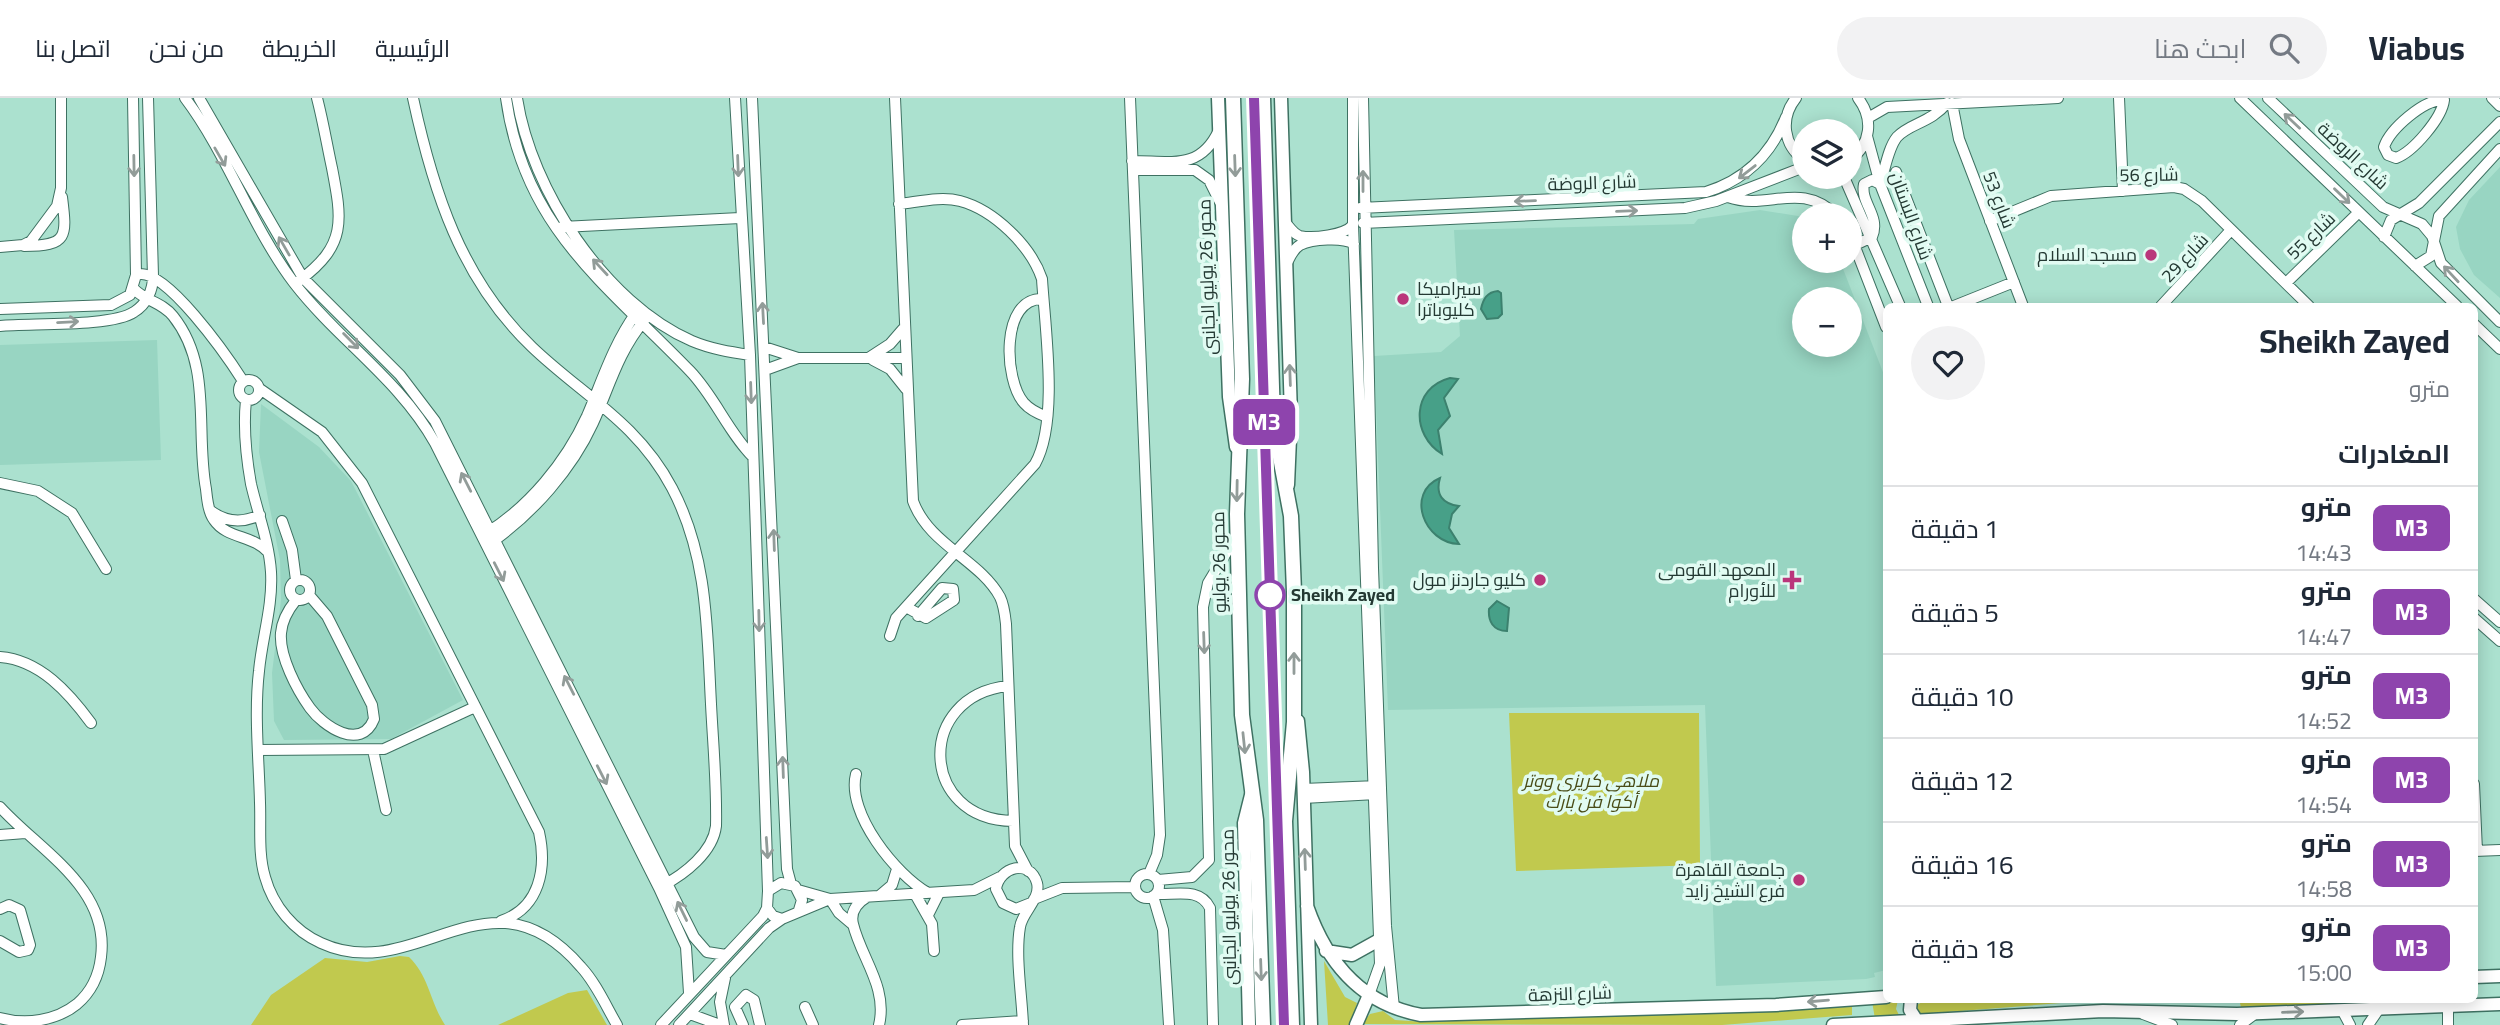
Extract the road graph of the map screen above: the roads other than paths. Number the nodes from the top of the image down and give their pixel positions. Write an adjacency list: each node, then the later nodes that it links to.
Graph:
1 (61, 98): 44 (street)
2 (133, 98): 74 (street, one-way to 74)
3 (148, 98): 75 (street)
4 (186, 98): 29 (street)
5 (317, 98): 76 (street)
6 (413, 98): 110 (street)
7 (506, 98): 62 (street)
8 (517, 98): 61 (street)
9 (736, 98): 57 (street, one-way to 57)
10 (752, 98): 99 (street, one-way to 10)
11 (895, 98): 50 (street)
12 (1130, 98): 40 (street)
13 (1218, 98): 34 (main road, محور 26 يوليو الجانبى)
14 (1233, 98): 113 (highway, محور 26 يوليو, one-way to 113)
15 (1263, 98): 116 (highway)
16 (1281, 98): 58 (main road)
17 (1353, 98): 54 (street)
18 (1363, 98): 53 (street, one-way to 18)
19 (1796, 98): 31 (street, شارع الروضة)
20 (1858, 98): 32 (street)
21 (2058, 98): 28 (street)
22 (2119, 98): 46 (street)
23 (2240, 98): 55 (street, شارع الروضة, one-way to 55)
24 (2268, 98): 56 (street, شارع الروضة, one-way to 24)
25 (2493, 98): 30 (street)
26 (2444, 99): 26 (street)
27 (1884, 103): 28 (street); 32 (street)
28 (1949, 103): 43 (street); 59 (street, شارع 53)
29 (199, 106): 76 (street)
30 (2500, 106)
31 (1786, 117): 36 (street); 53 (street, شارع الروضة, one-way to 53)
32 (1868, 118): 35 (street)
33 (2500, 122): 47 (street)
34 (1219, 130): 39 (street); 52 (main road, محور 26 يوليو الجانبى)
35 (1867, 136): 37 (street); 43 (street, شارع البستان)
36 (1792, 145)
37 (1862, 148)
38 (2500, 149): 51 (street)
39 (1195, 165): 40 (street); 52 (street)
40 (1133, 166): 166 (street)
41 (1792, 172): 48 (street, شارع الروضة)
42 (1896, 172): 84 (street)
43 (1880, 184): 64 (street); 83 (street, شارع البستان)
44 (61, 188): 69 (street); 69 (street)
45 (1850, 189): 64 (street)
46 (2123, 191): 59 (street, شارع 56); 63 (street, شارع 56)
47 (2428, 194): 51 (street); 56 (street)
48 (1727, 197): 49 (street); 60 (street, شارع الروضة, one-way to 48)
49 (1821, 203)
50 (899, 204): 81 (street); 98 (street)
51 (2447, 204): 68 (street)
52 (1222, 205): 113 (main road, محور 26 يوليو الجانبى)
53 (1368, 206): 54 (street); 60 (street)
54 (1353, 212): 60 (street)
55 (2359, 212): 65 (street, شارع الروضة); 78 (street, شارع 55)
56 (2402, 215): 65 (street); 68 (street, شارع الروضة)
57 (740, 218): 61 (street); 101 (street)
58 (1284, 220): 60 (street, شارع الروضة); 71 (main road)
59 (1990, 221): 77 (street, شارع 53)
60 (1363, 223): 67 (street); 105 (street)
61 (567, 226): 62 (street); 90 (street, one-way to 61)
62 (554, 228): 94 (street)
63 (2231, 230): 78 (street, شارع 56); 87 (street, شارع 29)
64 (1872, 237): 66 (street); 82 (street)
65 (2384, 237): 73 (street, شارع الروضة)
66 (1862, 242)
67 (1354, 244): 71 (street); 105 (street)
68 (2434, 244): 73 (street); 95 (street, شارع الروضة, one-way to 68)
69 (23, 246): 70 (street)
70 (0, 247)
71 (1286, 264): 116 (main road, one-way to 71)
72 (1862, 264): 93 (street)
73 (2415, 266): 89 (street, شارع الروضة)
74 (136, 275): 75 (street); 79 (street)
75 (153, 276): 80 (street); 107 (street)
76 (299, 281): 123 (street)
77 (2014, 282): 85 (street); 86 (street, شارع 53)
78 (2286, 283): 88 (street, شارع 56)
79 (134, 289): 80 (street); 91 (street)
80 (149, 296): 96 (street, one-way to 80); 117 (street)
81 (1043, 299): 112 (street); 112 (street)
82 (1899, 303)
83 (1927, 303)
84 (1947, 303)
85 (1962, 303)
86 (2023, 303)
87 (2164, 303)
88 (2306, 303)
89 (2450, 303)
90 (640, 307): 92 (street); 94 (street)
91 (0, 309)
92 (649, 315): 94 (street); 101 (street)
93 (1883, 319)
94 (637, 320): 110 (street); 114 (street)
95 (2500, 322)
96 (0, 326)
97 (2478, 328): 100 (street)
98 (903, 329): 103 (street); 104 (street)
99 (764, 347): 102 (street); 106 (street)
100 (2500, 349)
101 (750, 355): 114 (street, one-way to 114)
102 (798, 358): 103 (street); 106 (street)
103 (866, 358): 104 (street); 109 (street)
104 (905, 358): 109 (street)
105 (1363, 360): 152 (street)
106 (765, 370): 118 (street)
107 (243, 381): 108 (street); 111 (street)
108 (260, 389): 111 (street); 144 (street)
109 (906, 390): 125 (street)
110 (597, 399): 123 (street); 167 (street)
111 (246, 400): 120 (street)
112 (1048, 417): 125 (street)
113 (1238, 454): 122 (highway, محور 26 يوليو, one-way to 122)
114 (753, 457): 119 (street)
115 (2, 486): 126 (street)
116 (1287, 492): 143 (highway, one-way to 116)
117 (211, 511): 120 (street); 124 (street)
118 (772, 511): 119 (street); 141 (street, one-way to 118)
119 (755, 512): 142 (street, one-way to 142)
120 (260, 515): 124 (street)
121 (282, 521): 127 (street)
122 (1237, 534): 151 (highway, محور 26 يوليو, one-way to 151); 166 (street, one-way to 166)
123 (489, 536): 167 (street, one-way to 123); 167 (street, one-way to 167)
124 (269, 552): 128 (street)
125 (956, 553): 133 (street); 140 (street)
126 (106, 569)
127 (293, 582): 128 (street); 129 (street); 131 (street)
128 (272, 584): 130 (street)
129 (309, 595): 131 (street); 131 (street)
130 (271, 597): 131 (street); 148 (street)
131 (294, 599)
132 (2478, 603): 136 (street)
133 (906, 607): 134 (street); 137 (street)
134 (918, 616)
135 (2478, 622): 138 (street)
136 (2500, 622)
137 (890, 636)
138 (2500, 641)
139 (0, 657): 147 (street)
140 (1008, 686): 156 (street); 156 (street)
141 (780, 700): 142 (street); 145 (street)
142 (761, 701): 146 (street)
143 (1294, 703): 153 (main road); 232 (highway)
144 (475, 707): 149 (street); 182 (street)
145 (781, 713): 146 (street); 168 (street, one-way to 145)
146 (761, 716): 172 (street, one-way to 172)
147 (91, 723)
148 (259, 750): 149 (street); 188 (street)
149 (373, 750): 155 (street)
150 (856, 774): 162 (street)
151 (1252, 790): 230 (main road, محور 26 يوليو الجانبى); 231 (highway, محور 26 يوليو, one-way to 231)
152 (1378, 790): 153 (street); 165 (street)
153 (1303, 794): 181 (main road, one-way to 153)
154 (0, 807): 157 (street)
155 (386, 810)
156 (1013, 821): 159 (street)
157 (25, 832): 158 (street); 215 (street)
158 (0, 835)
159 (1015, 846): 163 (street); 164 (street)
160 (2500, 850): 161 (street)
161 (2478, 851)
162 (897, 869): 173 (street); 176 (street)
163 (1031, 873): 164 (street); 170 (street); 179 (street)
164 (1003, 874): 171 (street); 180 (street)
165 (1380, 876): 192 (street); 209 (street)
166 (1154, 877): 169 (street); 175 (street)
167 (663, 885): 196 (street, one-way to 167); 200 (street)
168 (794, 887): 172 (street); 178 (street); 185 (street)
169 (1135, 887): 170 (street); 175 (street)
170 (1062, 888): 179 (street)
171 (974, 890): 173 (street); 180 (street)
172 (768, 891): 183 (street)
173 (934, 893): 174 (street); 186 (street)
174 (915, 894): 176 (street); 186 (street)
175 (1154, 895): 228 (street); 229 (street)
176 (879, 896): 177 (street)
177 (867, 897): 178 (street); 189 (street)
178 (830, 899): 185 (street); 189 (street)
179 (1033, 901): 180 (street); 190 (street)
180 (1003, 903): 190 (street)
181 (1307, 906): 195 (main road, شارع النزهة); 233 (main road)
182 (525, 907): 188 (street); 191 (street)
183 (766, 908): 187 (street); 196 (street)
184 (0, 909): 193 (street)
185 (799, 910): 187 (street)
186 (928, 915): 194 (street)
187 (782, 919): 197 (street)
188 (499, 922): 191 (street)
189 (852, 924): 226 (street)
190 (1020, 927): 217 (street)
191 (530, 928): 219 (street)
192 (1379, 940): 195 (main road); 201 (street)
193 (0, 941)
194 (934, 951)
195 (1326, 951): 201 (main road, شارع النزهة)
196 (726, 955): 200 (street)
197 (726, 975): 214 (street); 222 (street)
198 (2500, 976): 199 (main road)
199 (2478, 977)
200 (690, 993): 220 (street)
201 (1369, 995): 209 (main road, شارع النزهة); 234 (main road)
202 (1883, 997): 203 (main road, شارع النزهة)
203 (1857, 998): 209 (main road, شارع النزهة, one-way to 209); 218 (main road)
204 (1911, 1003): 216 (main road)
205 (2447, 1003): 210 (main road); 240 (street)
206 (2478, 1003): 207 (main road)
207 (2500, 1004)
208 (805, 1007): 225 (street)
209 (1394, 1008)
210 (2379, 1009): 211 (main road); 239 (street)
211 (2342, 1010): 213 (main road, one-way to 211); 238 (street)
212 (2136, 1011): 213 (main road); 216 (main road); 236 (street)
213 (2256, 1013): 237 (street)
214 (690, 1014): 221 (street); 222 (street)
215 (0, 1018)
216 (1917, 1021): 218 (main road)
217 (1023, 1023): 227 (street)
218 (1856, 1024): 235 (main road)
219 (617, 1025)
220 (661, 1025)
221 (679, 1025)
222 (722, 1025)
223 (743, 1025): 224 (street)
224 (760, 1025)
225 (813, 1025)
226 (879, 1025)
227 (962, 1025)
228 (1169, 1025)
229 (1213, 1025)
230 (1249, 1025)
231 (1263, 1025)
232 (1292, 1025)
233 (1311, 1025)
234 (1356, 1025)
235 (1833, 1025)
236 (2172, 1025)
237 (2239, 1025)
238 (2350, 1025)
239 (2368, 1025)
240 (2448, 1025)

